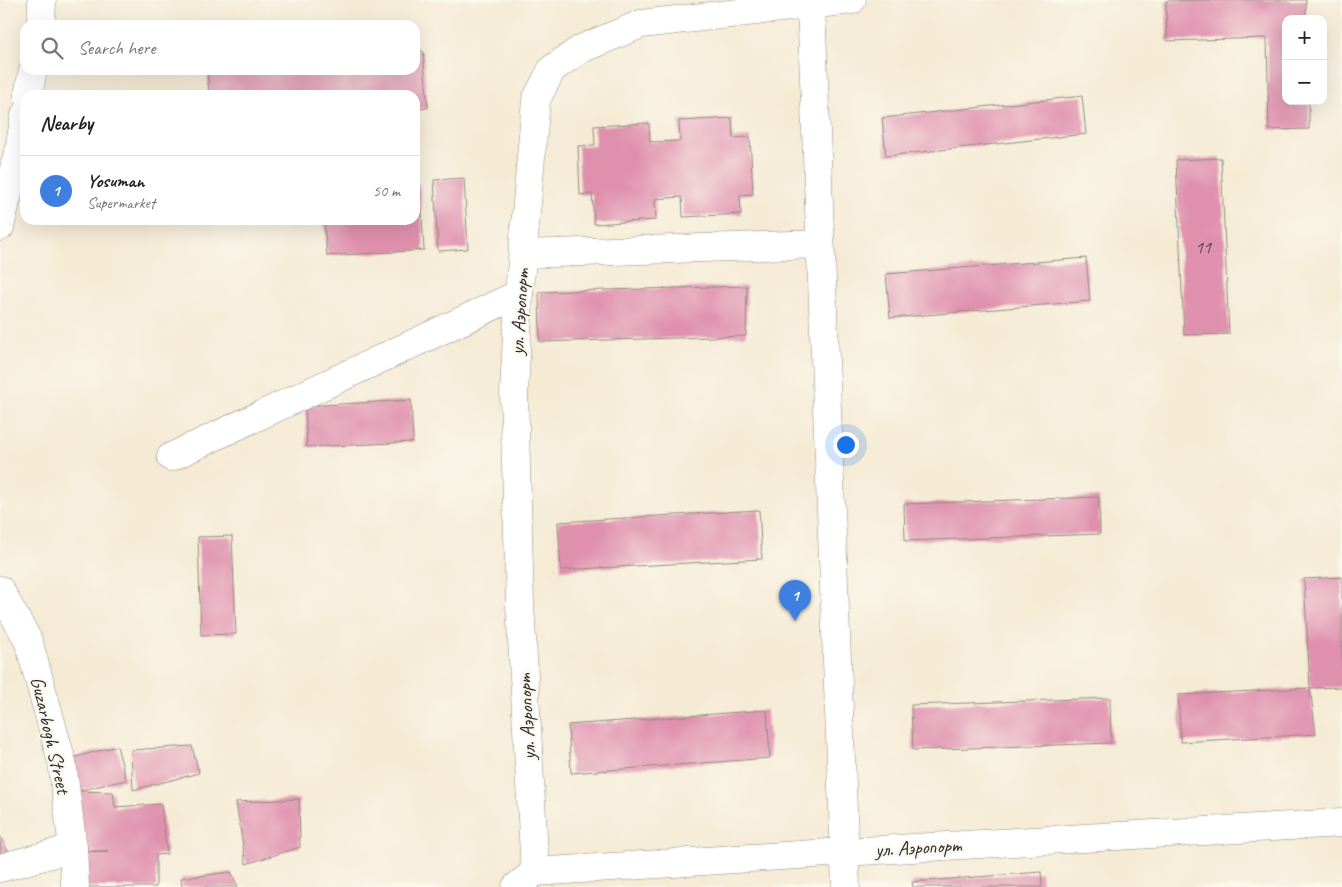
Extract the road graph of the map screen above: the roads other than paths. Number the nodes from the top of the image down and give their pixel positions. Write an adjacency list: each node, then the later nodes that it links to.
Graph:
1 (42, 0): 4 (street)
2 (852, 0): 3 (street, ул. Аэропорт)
3 (811, 4): 9 (street); 10 (street, ул. Аэропорт)
4 (41, 20)
5 (32, 75): 6 (street)
6 (29, 90)
7 (20, 144): 8 (street)
8 (0, 227)
9 (820, 244): 10 (street); 16 (street)
10 (523, 254): 11 (street, ул. Аэропорт)
11 (520, 294): 12 (street); 18 (street, ул. Аэропорт)
12 (171, 457)
13 (0, 590): 15 (street, Guzarbogh Street)
14 (1342, 823): 16 (street, ул. Аэропорт)
15 (73, 848): 17 (street); 19 (street, Guzarbogh Street)
16 (844, 852): 18 (street, ул. Аэропорт); 20 (street)
17 (0, 868)
18 (525, 880)
19 (75, 887)
20 (846, 887)

